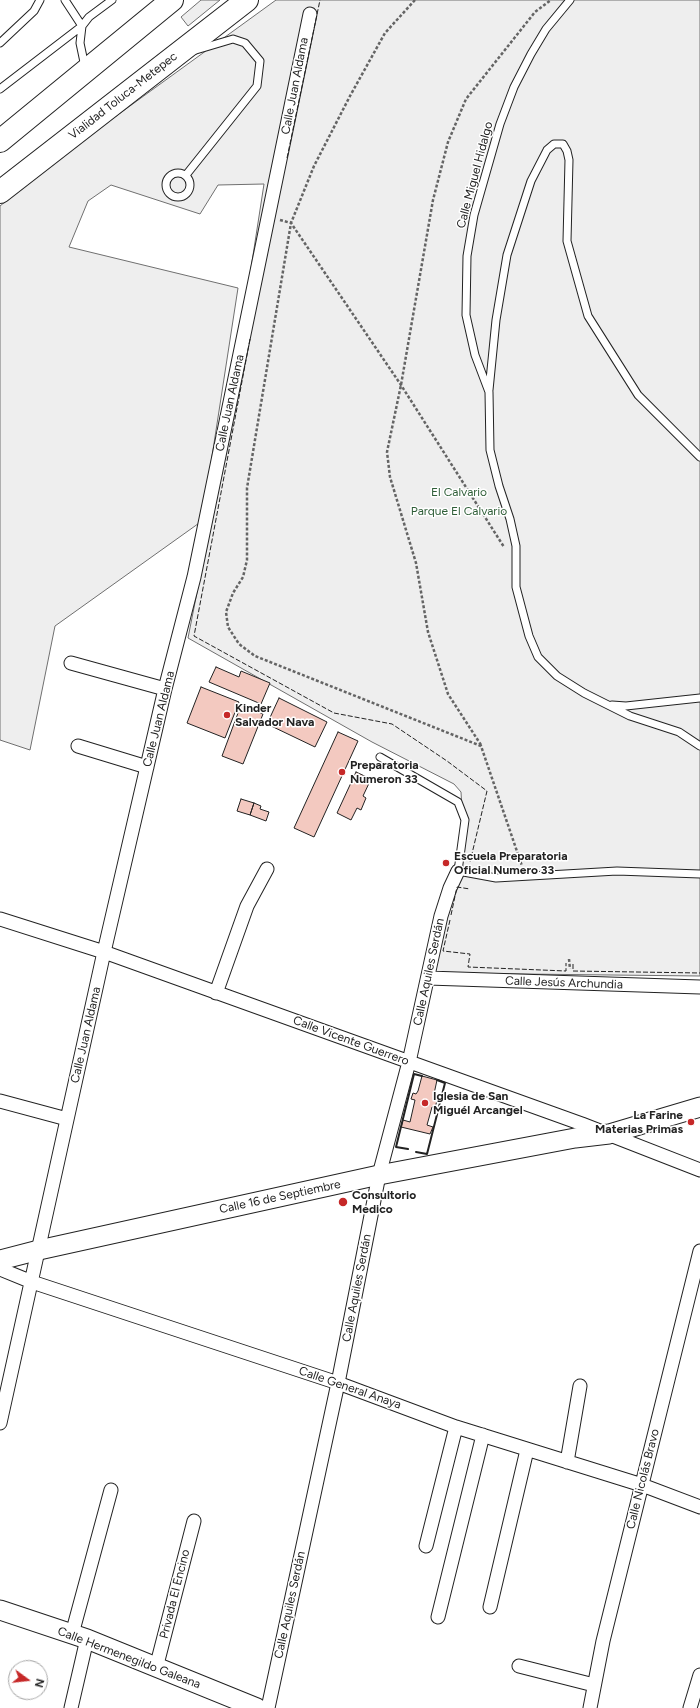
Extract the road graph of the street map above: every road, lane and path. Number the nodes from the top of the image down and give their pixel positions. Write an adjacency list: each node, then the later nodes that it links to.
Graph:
1 (40, 0): 11 (lane)
2 (65, 0): 10 (lane)
3 (172, 0): 13 (highway)
4 (247, 0): 12 (highway, Vialidad Toluca-Metepec)
5 (415, 0): 19 (path)
6 (551, 0): 20 (path)
7 (570, 0): 21 (lane, Calle Miguel Hidalgo)
8 (106, 1): 10 (lane)
9 (310, 14): 18 (street, Calle Juan Aldama)
10 (82, 26): 13 (lane); 14 (lane)
11 (0, 43)
12 (184, 48): 16 (lane); 17 (highway, Vialidad Toluca-Metepec)
13 (86, 70): 15 (highway)
14 (0, 89)
15 (0, 141)
16 (186, 175)
17 (0, 192)
18 (268, 216): 19 (path); 25 (street, Calle Juan Aldama)
19 (291, 223): 20 (path); 29 (path)
20 (401, 385): 23 (path); 29 (path)
21 (489, 392): 22 (lane); 23 (lane, Calle Miguel Hidalgo)
22 (700, 457)
23 (517, 567): 27 (lane, Calle Miguel Hidalgo)
24 (71, 663): 25 (street)
25 (166, 689): 32 (street, Calle Juan Aldama)
26 (700, 698): 27 (lane)
27 (607, 705): 30 (lane, Calle Miguel Hidalgo)
28 (78, 746): 32 (street)
29 (481, 746): 36 (path)
30 (700, 746)
31 (380, 757): 34 (lane)
32 (147, 767): 38 (street, Calle Juan Aldama)
33 (267, 869): 41 (street)
34 (458, 871): 36 (lane); 39 (street, Calle Aquiles Serdán)
35 (700, 874): 36 (lane)
36 (525, 876)
37 (0, 919): 38 (street, Calle Vicente Guerrero)
38 (104, 952): 41 (street, Calle Vicente Guerrero); 45 (street, Calle Juan Aldama)
39 (428, 978): 40 (street, Calle Jesús Archundia); 42 (street, Calle Aquiles Serdán)
40 (700, 987)
41 (216, 993): 42 (street, Calle Vicente Guerrero)
42 (409, 1062): 46 (street, Calle Vicente Guerrero); 48 (street, Calle Aquiles Serdán)
43 (0, 1101): 45 (street)
44 (700, 1107): 46 (street, Calle 16 de Septiembre)
45 (67, 1119): 49 (street, Calle Juan Aldama)
46 (609, 1134): 47 (street, Calle Vicente Guerrero); 48 (street, Calle 16 de Septiembre)
47 (700, 1170)
48 (379, 1175): 49 (street, Calle 16 de Septiembre); 54 (street, Calle Aquiles Serdán)
49 (39, 1250): 51 (street, Calle 16 de Septiembre); 53 (street, Calle Juan Aldama)
50 (700, 1250): 61 (street, Calle Nicolás Bravo)
51 (0, 1260)
52 (0, 1269): 53 (street, Calle General Anaya)
53 (32, 1282): 54 (street, Calle General Anaya); 56 (street, Calle Juan Aldama)
54 (338, 1383): 57 (street, Calle General Anaya); 76 (street, Calle Aquiles Serdán)
55 (580, 1386): 60 (street)
56 (0, 1423)
57 (456, 1427): 58 (street, Calle General Anaya); 65 (street)
58 (483, 1435): 59 (street, Calle General Anaya); 68 (street)
59 (527, 1450): 60 (street, Calle General Anaya); 66 (street)
60 (567, 1462): 61 (street, Calle General Anaya)
61 (642, 1485): 63 (street, Calle General Anaya); 73 (street, Calle Nicolás Bravo)
62 (111, 1490): 69 (street)
63 (700, 1507)
64 (194, 1521): 71 (street, Privada El Encino)
65 (426, 1546)
66 (490, 1607)
67 (0, 1610): 69 (street, Calle Hermenegildo Galeana)
68 (438, 1617)
69 (80, 1637): 71 (street, Calle Hermenegildo Galeana); 74 (street)
70 (519, 1666): 73 (street)
71 (156, 1668): 75 (street, Calle Hermenegildo Galeana)
72 (700, 1675): 78 (street)
73 (594, 1685): 77 (street, Calle Nicolás Bravo)
74 (71, 1708)
75 (257, 1708)
76 (268, 1708)
77 (590, 1708)
78 (690, 1708)

